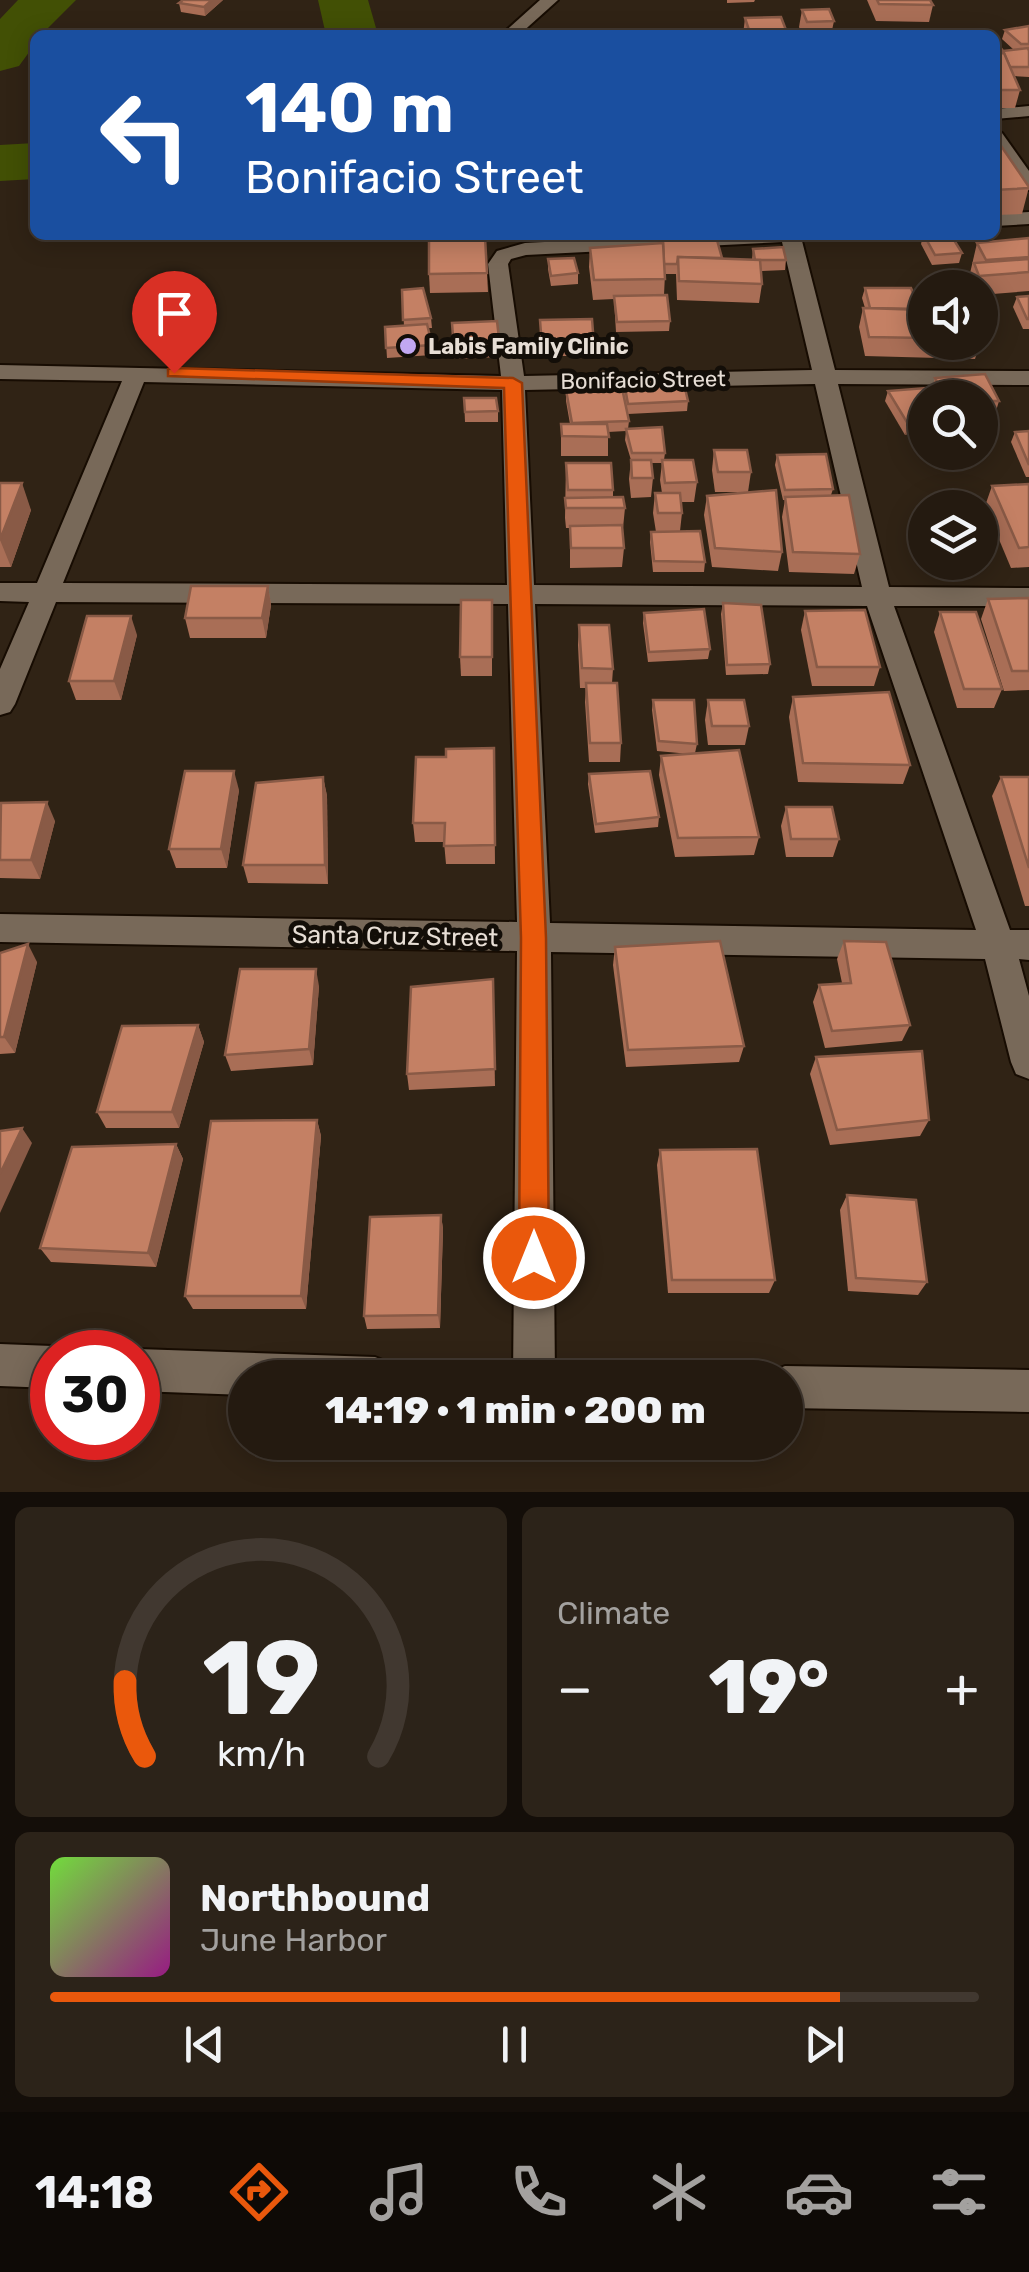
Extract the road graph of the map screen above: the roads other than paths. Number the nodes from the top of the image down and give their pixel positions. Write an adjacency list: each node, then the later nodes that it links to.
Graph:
1 (550, 0): 2 (street)
2 (516, 30)
3 (1029, 111): 4 (street)
4 (1000, 114)
5 (1000, 145): 6 (street)
6 (1029, 184)
7 (1029, 218): 8 (street)
8 (1000, 220)
9 (702, 240): 15 (street)
10 (792, 240): 13 (street)
11 (0, 372): 12 (street, Bonifacio Street)
12 (137, 372): 15 (street, Bonifacio Street); 17 (street)
13 (822, 376): 14 (street, Bonifacio Street); 15 (street, Bonifacio Street); 19 (street)
14 (1029, 378)
15 (513, 383): 18 (street)
16 (0, 592): 17 (street)
17 (47, 593): 18 (street); 21 (street)
18 (521, 595): 19 (street); 23 (street)
19 (876, 595): 20 (street); 24 (street)
20 (1029, 597)
21 (0, 704)
22 (0, 928): 23 (street, Santa Cruz Street)
23 (534, 938): 24 (street, Santa Cruz Street); 26 (street)
24 (1014, 945): 25 (street)
25 (1029, 1062)
26 (534, 1360)
27 (0, 1365): 28 (street)
28 (30, 1366)
29 (160, 1371): 30 (street)
30 (228, 1373)
31 (803, 1387): 32 (street)
32 (1029, 1391)

